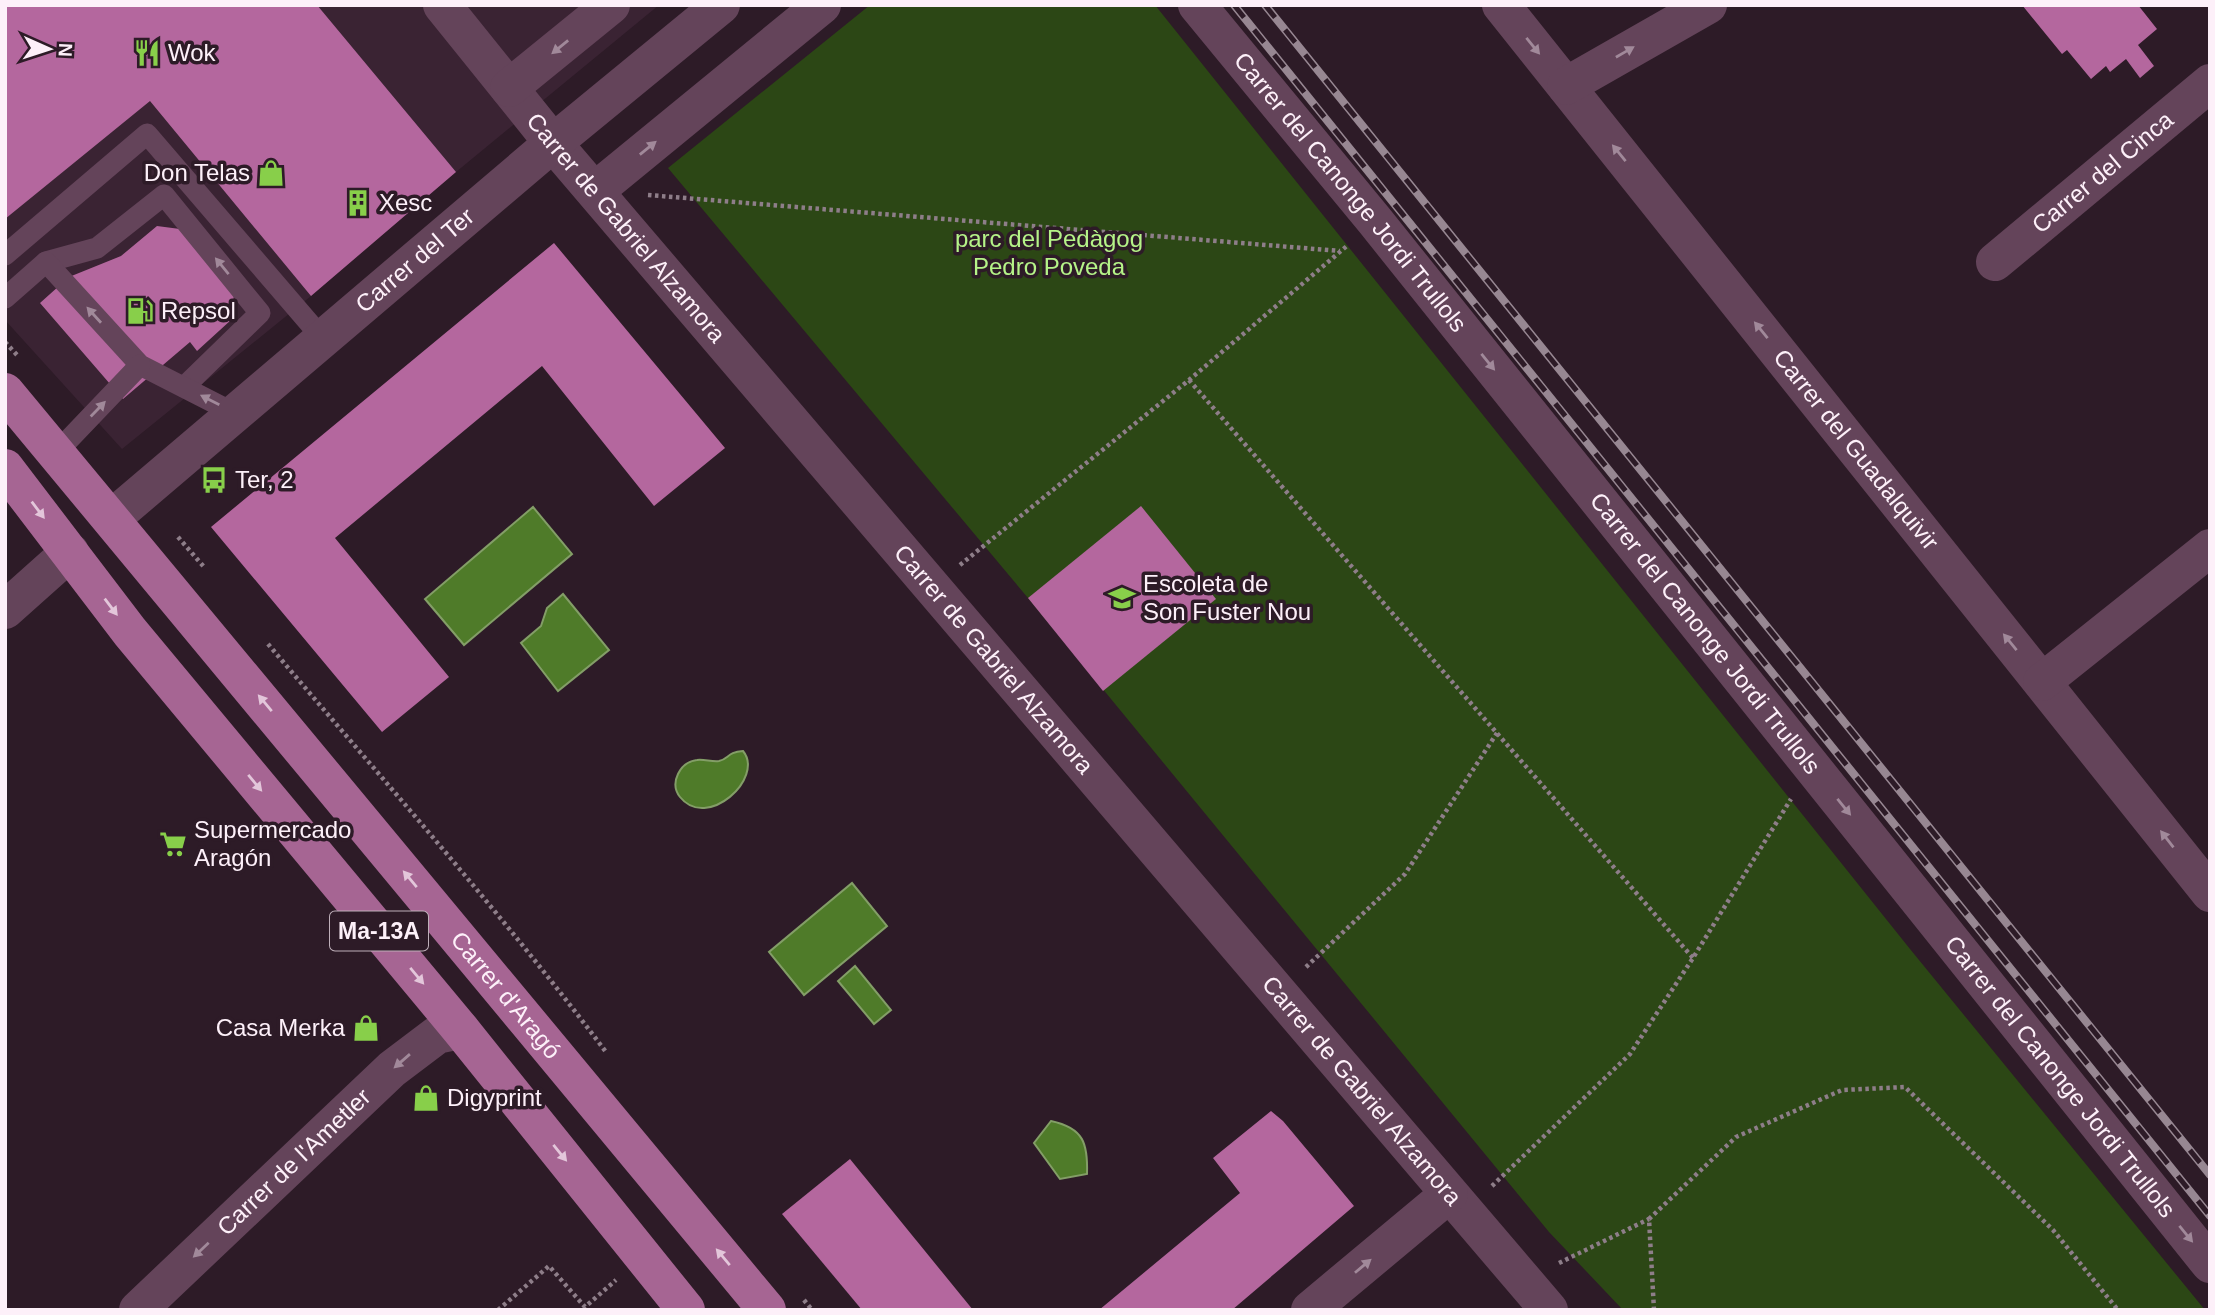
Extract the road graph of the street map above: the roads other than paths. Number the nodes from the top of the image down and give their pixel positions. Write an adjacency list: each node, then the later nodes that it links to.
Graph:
1 (442, 5): 10 (street, Carrer de Gabriel Alzamora)
2 (611, 5): 10 (street, one-way to 10)
3 (720, 5): 11 (street, Carrer del Ter)
4 (821, 5): 12 (street, one-way to 4)
5 (1197, 5): 33 (street, Carrer del Canonge Jordi Trullols, one-way to 33)
6 (1501, 5): 9 (street, Carrer del Guadalquivir, one-way to 9)
7 (1708, 5): 9 (street, one-way to 7)
8 (2210, 83): 15 (street, Carrer del Cinca)
9 (1566, 86): 28 (street, Carrer del Guadalquivir, one-way to 9)
10 (509, 88): 11 (street, Carrer de Gabriel Alzamora)
11 (554, 143): 12 (street, Carrer de Gabriel Alzamora); 17 (street, Carrer del Ter)
12 (595, 191): 32 (street, Carrer de Gabriel Alzamora)
13 (5, 255): 17 (lane)
14 (46, 262): 16 (lane); 18 (lane, one-way to 14); 19 (lane, one-way to 14)
15 (1995, 262)
16 (5, 298)
17 (323, 339): 21 (street, Carrer del Ter)
18 (140, 365): 19 (lane); 22 (lane, one-way to 18)
19 (184, 387): 21 (lane, one-way to 19)
20 (5, 392): 22 (main road, Carrer d'Aragó / Ma-13A)
21 (236, 414): 24 (street, Carrer del Ter)
22 (56, 453): 24 (main road, Carrer d'Aragó / Ma-13A)
23 (5, 468): 26 (main road, Ma-13A, one-way to 26)
24 (111, 519): 26 (main road); 31 (main road, Carrer d'Aragó / Ma-13A, one-way to 24)
25 (2210, 548): 28 (street)
26 (70, 552): 27 (street); 30 (main road, Ma-13A, one-way to 30)
27 (5, 610)
28 (2042, 682): 29 (street, Carrer del Guadalquivir, one-way to 28)
29 (2210, 893)
30 (461, 1030): 31 (main road); 34 (street, Carrer de l'Ametler, one-way to 34); 35 (main road, Ma-13A, one-way to 35)
31 (547, 1044): 36 (main road, Carrer d'Aragó / Ma-13A, one-way to 31)
32 (1457, 1203): 37 (street, one-way to 32); 38 (street, Carrer de Gabriel Alzamora)
33 (2210, 1264)
34 (138, 1310)
35 (687, 1310)
36 (767, 1310)
37 (1310, 1310)
38 (1549, 1310)

